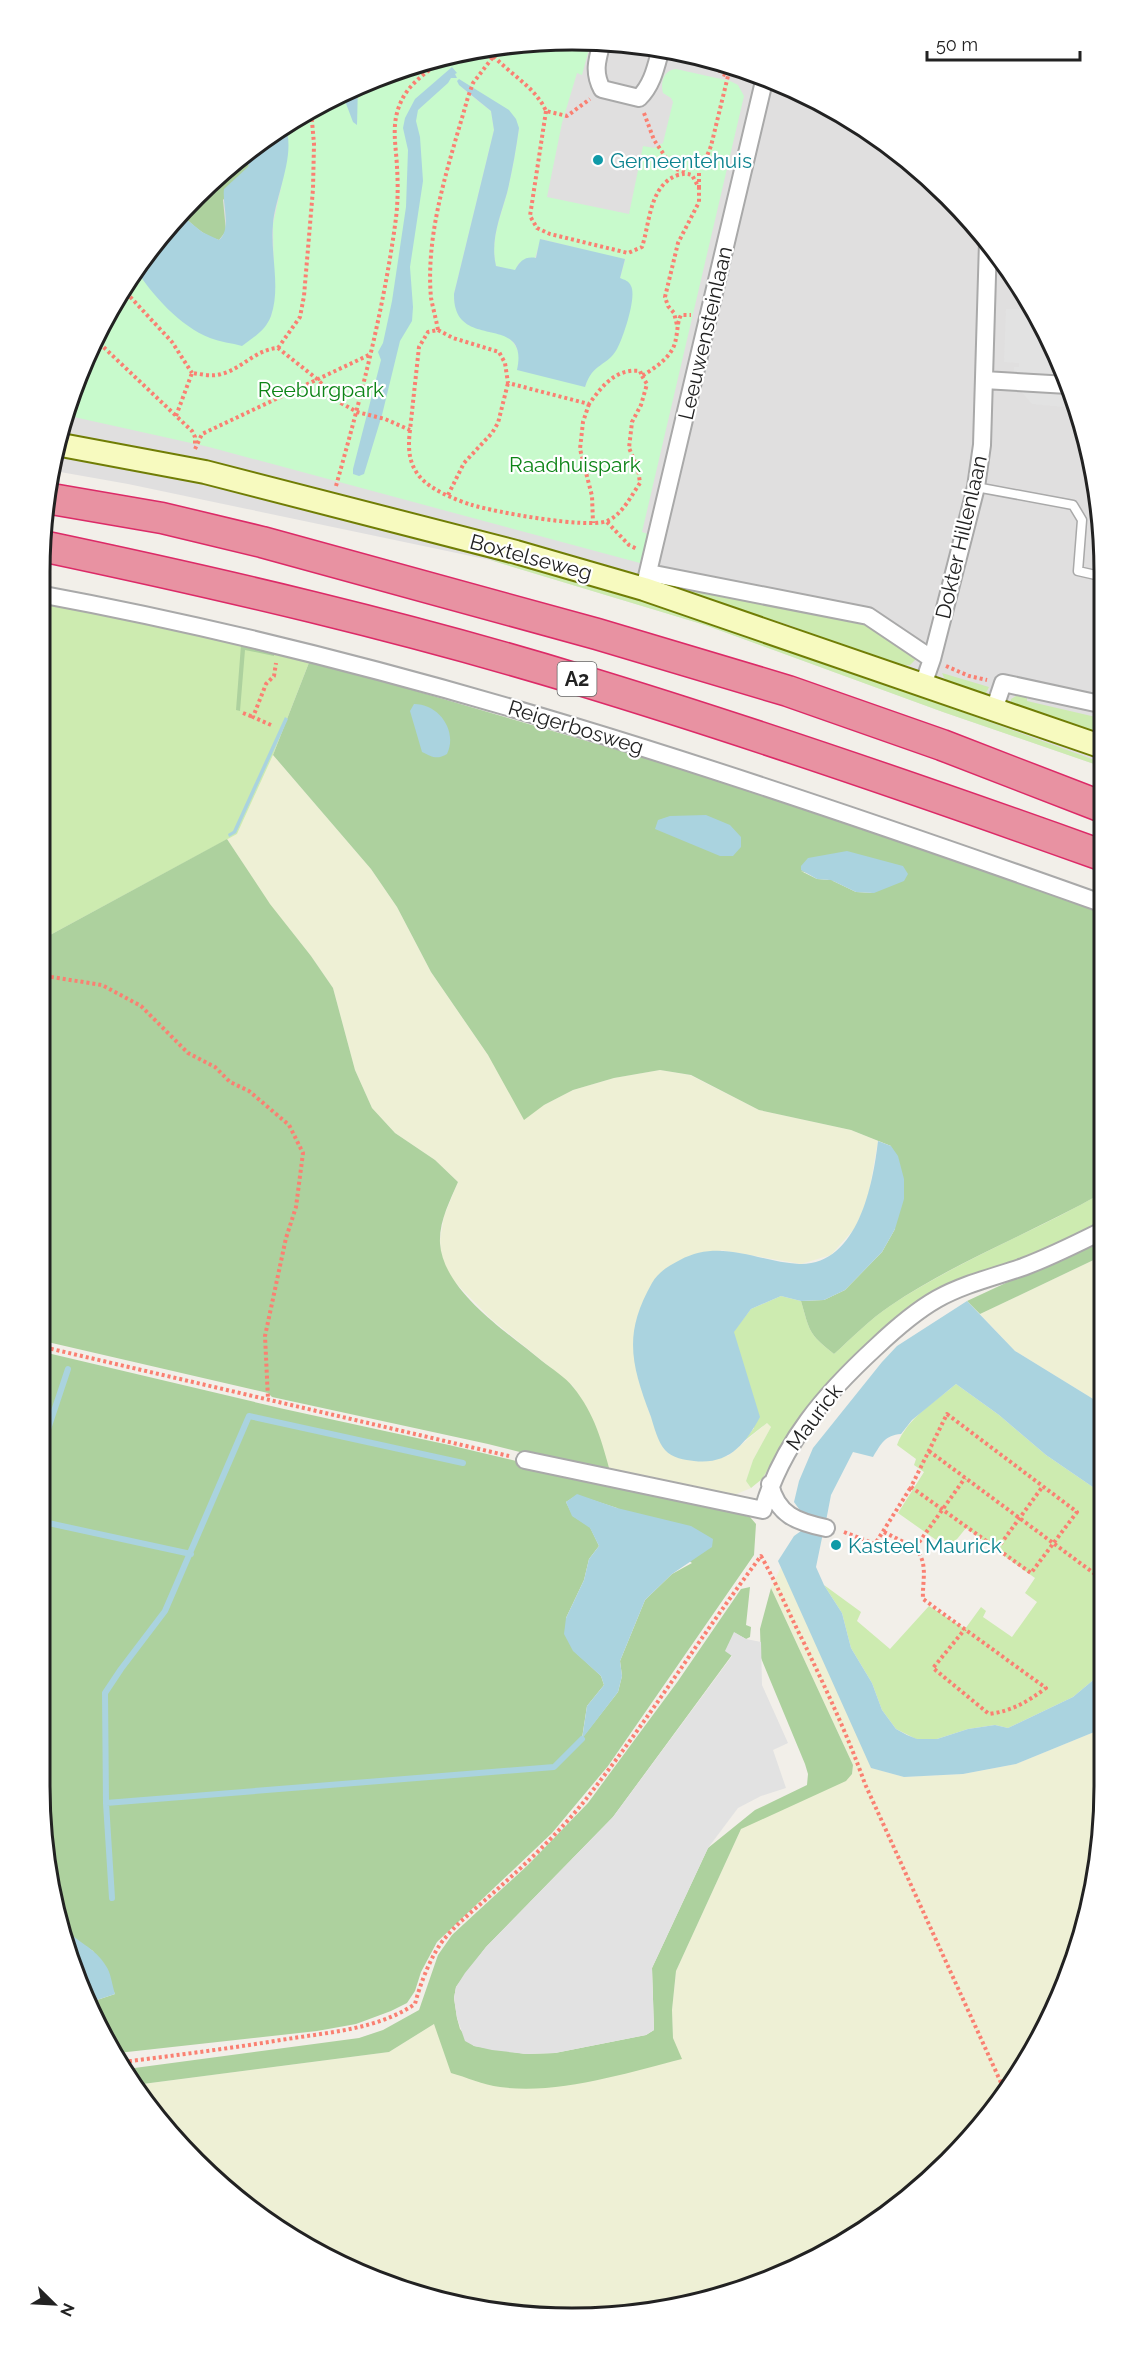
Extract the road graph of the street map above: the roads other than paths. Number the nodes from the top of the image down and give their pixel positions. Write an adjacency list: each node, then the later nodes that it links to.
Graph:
1 (600, 51): 2 (street)
2 (659, 57)
3 (763, 86): 12 (street, Leeuwensteinlaan)
4 (988, 256): 5 (street, Dokter Hillenlaan)
5 (984, 380): 6 (street); 8 (street, Dokter Hillenlaan)
6 (1059, 384)
7 (65, 446): 12 (street, Boxtelseweg)
8 (976, 487): 11 (lane); 14 (street, Dokter Hillenlaan)
9 (55, 499): 19 (highway, A2)
10 (51, 548): 20 (highway, A2)
11 (1094, 575)
12 (646, 581): 14 (street, Boxtelseweg); 15 (street, Boxtelseweg)
13 (50, 596): 21 (street, Reigerbosweg)
14 (932, 659): 15 (street, Dokter Hillenlaan)
15 (923, 685): 17 (street, Boxtelseweg)
16 (1094, 703): 17 (street)
17 (994, 710): 18 (street, Boxtelseweg)
18 (1094, 744)
19 (1094, 803)
20 (1094, 853)
21 (1094, 901)
22 (1094, 1236): 24 (street, Maurick)
23 (525, 1460): 24 (street, Maurick)
24 (771, 1484): 25 (street)
25 (826, 1528)

